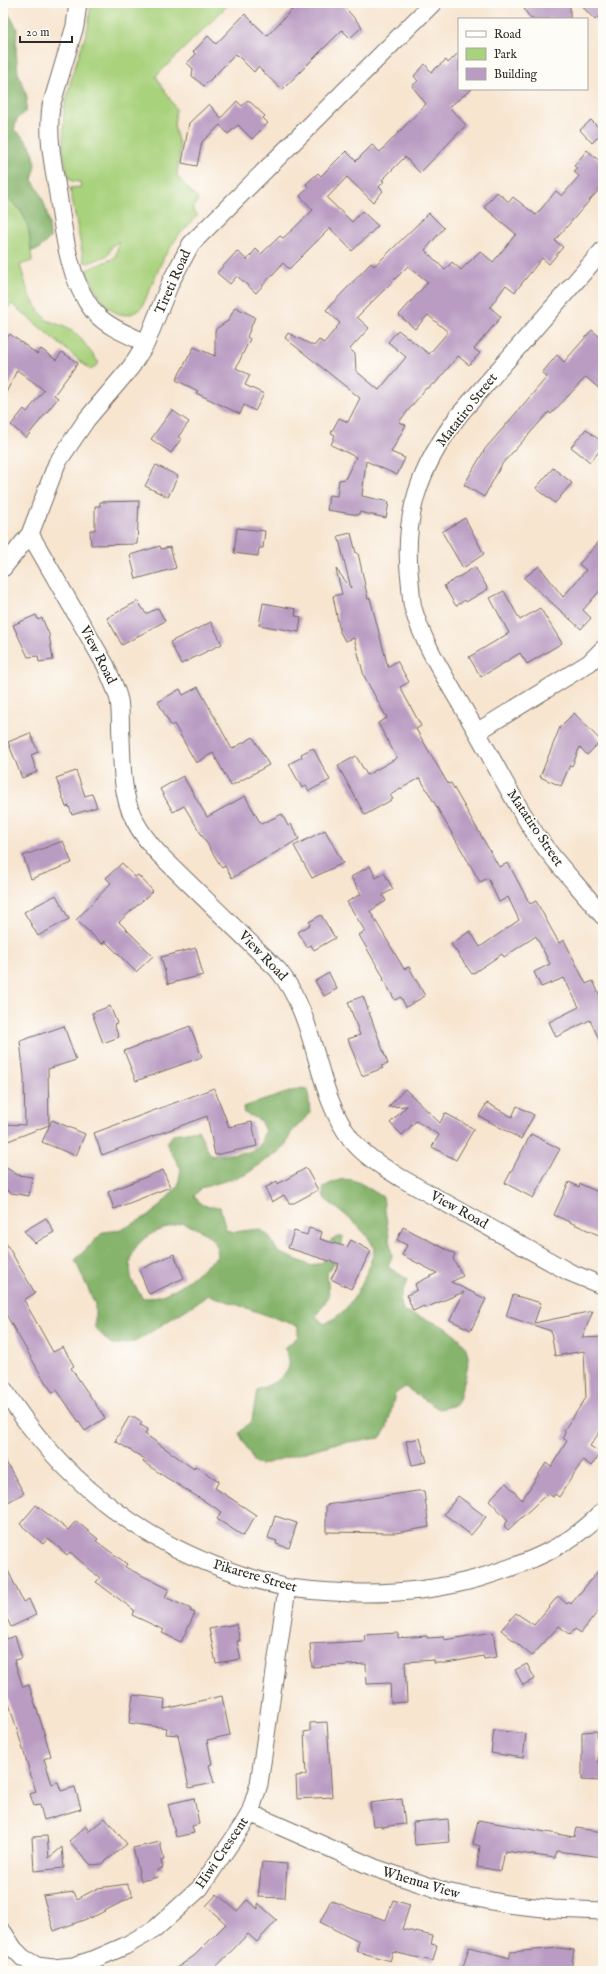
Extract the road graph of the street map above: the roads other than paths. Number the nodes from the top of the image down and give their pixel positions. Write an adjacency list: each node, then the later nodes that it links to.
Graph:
1 (78, 3): 4 (street)
2 (433, 3): 4 (street, Tireti Road)
3 (603, 250): 8 (street, Matatiro Street)
4 (146, 343): 5 (street, Tireti Road)
5 (30, 534): 6 (street, Tireti Road); 10 (street, View Road)
6 (3, 568)
7 (603, 649): 8 (street)
8 (477, 732): 9 (street, Matatiro Street)
9 (603, 916)
10 (603, 1286)
11 (3, 1388): 13 (street, Pikarere Street)
12 (603, 1511): 13 (street, Pikarere Street)
13 (287, 1588): 14 (street, Hiwi Crescent)
14 (250, 1813): 15 (street, Whenua View); 16 (street, Hiwi Crescent)
15 (603, 1911)
16 (3, 1932)

